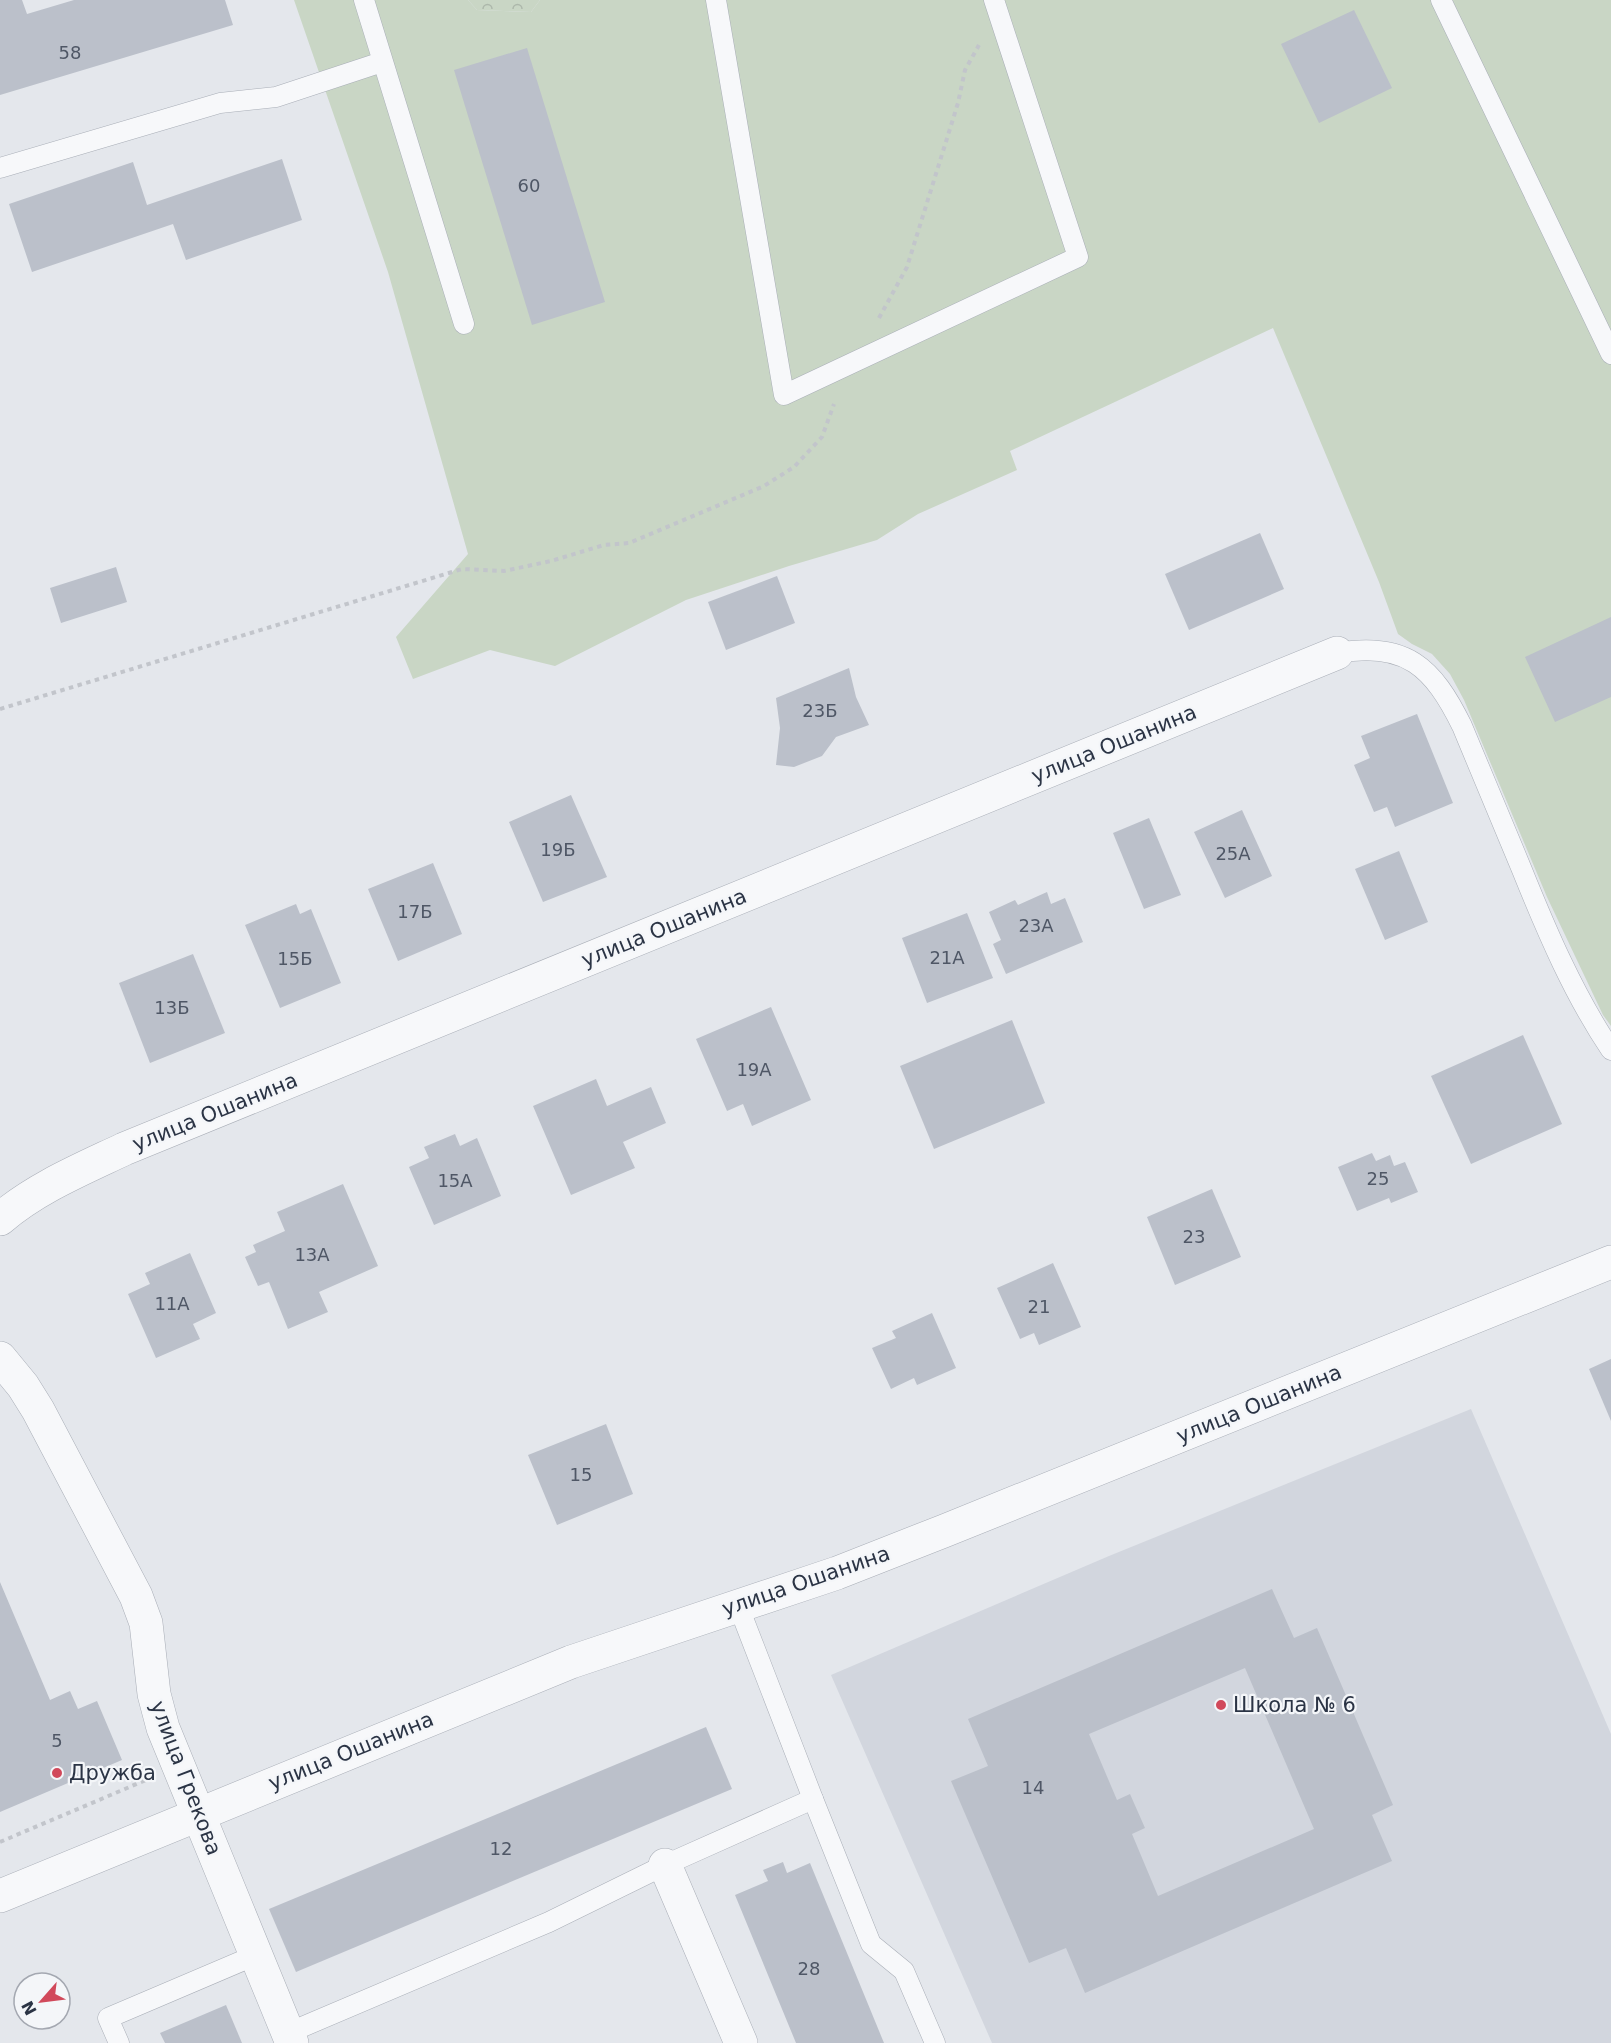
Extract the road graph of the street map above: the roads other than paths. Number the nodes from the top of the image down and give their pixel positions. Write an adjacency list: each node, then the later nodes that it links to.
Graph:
1 (364, 0): 5 (lane)
2 (716, 0): 3 (lane)
3 (994, 0)
4 (1441, 0): 8 (lane)
5 (382, 62): 6 (lane); 7 (lane)
6 (0, 168)
7 (464, 324)
8 (1611, 354)
9 (1337, 653): 10 (lane); 11 (street, улица Ошанина)
10 (1611, 1050)
11 (0, 1219)
12 (1611, 1262): 14 (street, улица Ошанина)
13 (0, 1358): 16 (street, улица Грекова)
14 (738, 1605): 15 (lane); 16 (street, улица Ошанина)
15 (813, 1799): 17 (lane); 23 (lane)
16 (198, 1814): 18 (street, улица Ошанина); 19 (street, улица Грекова)
17 (665, 1865): 20 (lane); 22 (street)
18 (0, 1896)
19 (256, 1955): 20 (street, улица Грекова); 21 (lane)
20 (290, 2038)
21 (119, 2043)
22 (741, 2043)
23 (935, 2043)

